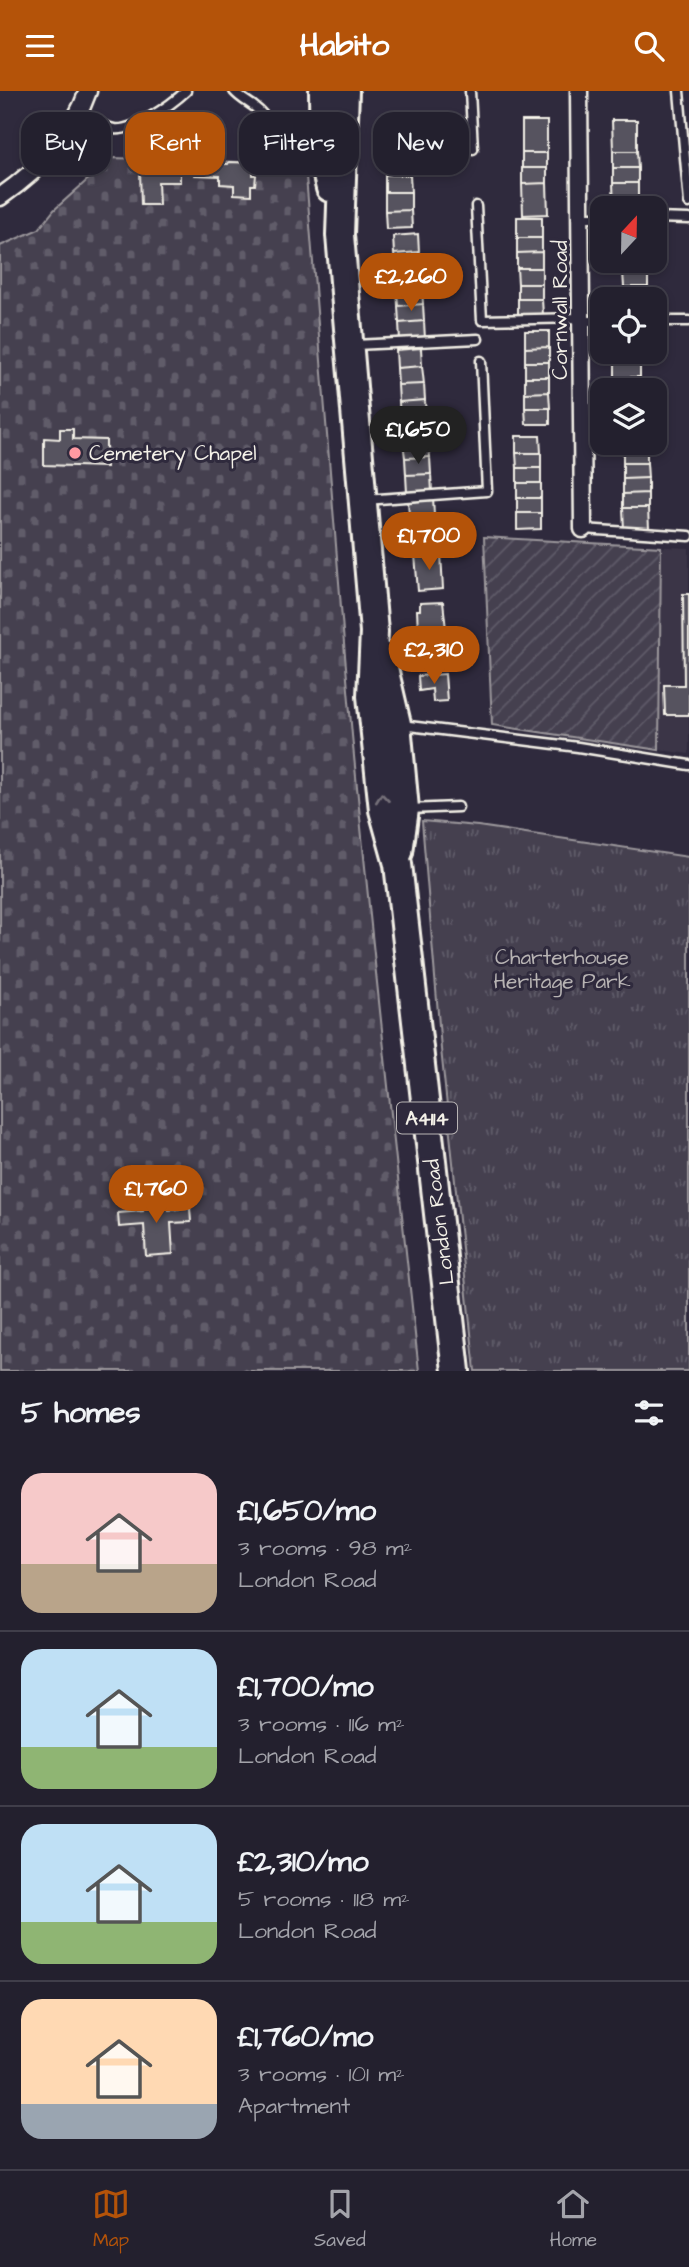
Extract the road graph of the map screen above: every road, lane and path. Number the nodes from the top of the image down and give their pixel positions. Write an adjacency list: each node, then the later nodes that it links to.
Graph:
1 (88, 91): 9 (street)
2 (186, 91): 11 (lane)
3 (234, 91): 10 (lane)
4 (323, 91): 21 (highway, London Road / A4114)
5 (345, 91): 21 (highway, London Road / A4114)
6 (470, 91): 12 (lane)
7 (579, 91): 17 (street, Cornwall Road)
8 (679, 91): 15 (lane)
9 (79, 112)
10 (261, 112)
11 (111, 127)
12 (473, 149)
13 (28, 175): 14 (street)
14 (0, 197)
15 (689, 203)
16 (476, 206): 22 (lane)
17 (580, 217): 18 (lane); 22 (street, Cornwall Road)
18 (590, 217)
19 (667, 218): 20 (lane)
20 (689, 219)
21 (340, 235): 27 (highway, London Road / A4114)
22 (581, 319): 23 (lane); 30 (street, Cornwall Road)
23 (590, 320)
24 (667, 321): 25 (lane)
25 (689, 321)
26 (478, 339): 27 (lane)
27 (348, 345): 29 (highway, London Road / A4114)
28 (481, 361): 29 (lane)
29 (362, 500): 32 (highway, London Road / A4114)
30 (583, 529): 31 (lane)
31 (689, 536)
32 (374, 632): 33 (highway, London Road / A4114); 37 (highway, London Road / A4114, one-way to 32)
33 (397, 724): 34 (lane); 36 (highway, London Road / A4114)
34 (689, 765)
35 (458, 807): 36 (lane)
36 (405, 809): 37 (highway, London Road / A4114)
37 (398, 864): 38 (highway, London Road / A4114)
38 (456, 1371)

